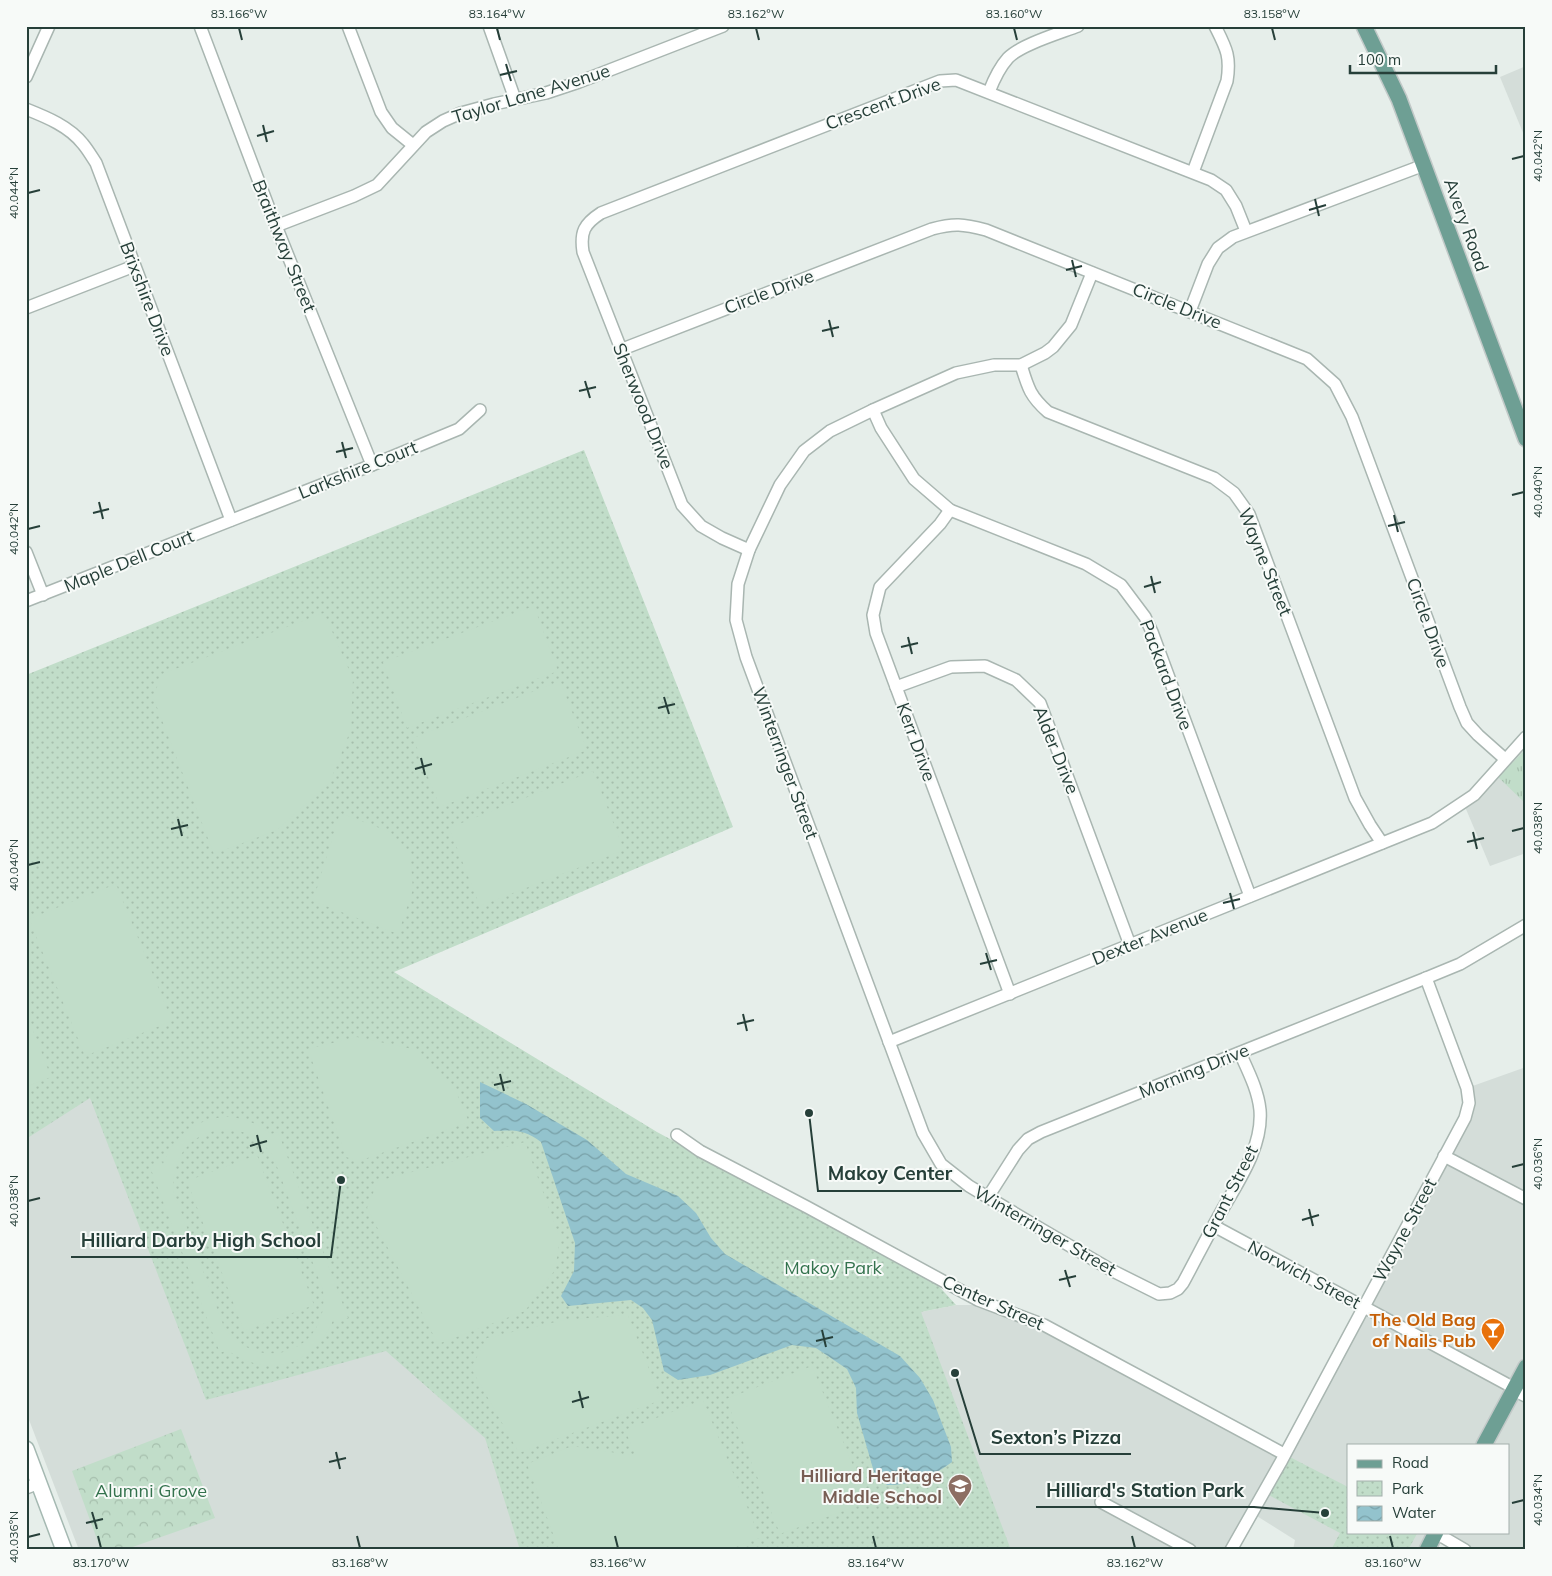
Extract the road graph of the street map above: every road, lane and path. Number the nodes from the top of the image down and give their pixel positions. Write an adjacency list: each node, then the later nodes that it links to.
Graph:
1 (49, 26): 9 (street)
2 (200, 26): 16 (street, Braithway Street)
3 (348, 26): 13 (street)
4 (489, 26): 11 (street)
5 (723, 26): 11 (street, Taylor Lane Avenue)
6 (1078, 26): 10 (street)
7 (1215, 26): 15 (street)
8 (1364, 26): 14 (main road, Avery Road)
9 (26, 77)
10 (990, 92): 15 (street, Crescent Drive); 17 (street, Crescent Drive)
11 (515, 99): 13 (street, Taylor Lane Avenue)
12 (26, 108): 19 (street, Brixshire Drive)
13 (413, 145): 16 (street, Taylor Lane Avenue)
14 (1424, 165): 18 (street); 27 (main road, Avery Road)
15 (1193, 172): 18 (street, Crescent Drive)
16 (276, 226): 28 (street, Braithway Street)
17 (584, 228): 23 (street, Sherwood Drive)
18 (1246, 232): 22 (street)
19 (134, 266): 21 (street); 30 (street, Brixshire Drive)
20 (1092, 273): 22 (street, Circle Drive); 23 (street, Circle Drive); 24 (street, Winterringer Street)
21 (26, 308)
22 (1190, 311): 37 (street, Circle Drive)
23 (620, 350): 31 (street, Sherwood Drive)
24 (1021, 365): 26 (street, Winterringer Street); 38 (street, Wayne Street)
25 (480, 410): 28 (street, Larkshire Court)
26 (873, 410): 29 (street, Packard Drive); 31 (street, Winterringer Street)
27 (1526, 439)
28 (372, 465): 30 (street, Larkshire Court)
29 (950, 510): 35 (street, Kerr Drive); 39 (street, Packard Drive)
30 (232, 520): 33 (street, Maple Dell Court)
31 (750, 550): 44 (street, Winterringer Street)
32 (26, 552): 33 (street)
33 (43, 595): 34 (street, Maple Dell Court)
34 (26, 601)
35 (896, 687): 41 (street, Alder Drive); 43 (street, Kerr Drive)
36 (1526, 737): 37 (street, Dexter Avenue)
37 (1505, 759): 38 (street, Dexter Avenue)
38 (1382, 843): 39 (street, Dexter Avenue)
39 (1250, 896): 41 (street, Dexter Avenue)
40 (1526, 925): 42 (street, Morning Drive)
41 (1130, 945): 43 (street, Dexter Avenue)
42 (1426, 978): 45 (street, Morning Drive); 47 (street, Wayne Street)
43 (1010, 994): 44 (street, Dexter Avenue)
44 (889, 1042): 48 (street, Winterringer Street)
45 (1240, 1053): 48 (street, Morning Drive); 50 (street, Grant Street)
46 (677, 1135): 57 (street, Center Street)
47 (1444, 1156): 49 (street); 52 (street, Wayne Street)
48 (988, 1197): 51 (street, Winterringer Street)
49 (1526, 1199)
50 (1214, 1226): 51 (street, Grant Street); 52 (street, Norwich Street)
51 (1170, 1294)
52 (1364, 1307): 54 (street, Norwich Street); 57 (street, Wayne Street)
53 (1526, 1367): 54 (main road)
54 (1520, 1391): 55 (main road)
55 (1485, 1444)
56 (26, 1449): 58 (main road)
57 (1284, 1454): 64 (street, Wayne Street)
58 (33, 1486): 62 (main road)
59 (1102, 1502): 63 (street)
60 (1435, 1534): 65 (main road)
61 (1438, 1534): 66 (street)
62 (64, 1550)
63 (1190, 1550)
64 (1231, 1550)
65 (1427, 1550)
66 (1466, 1550)

